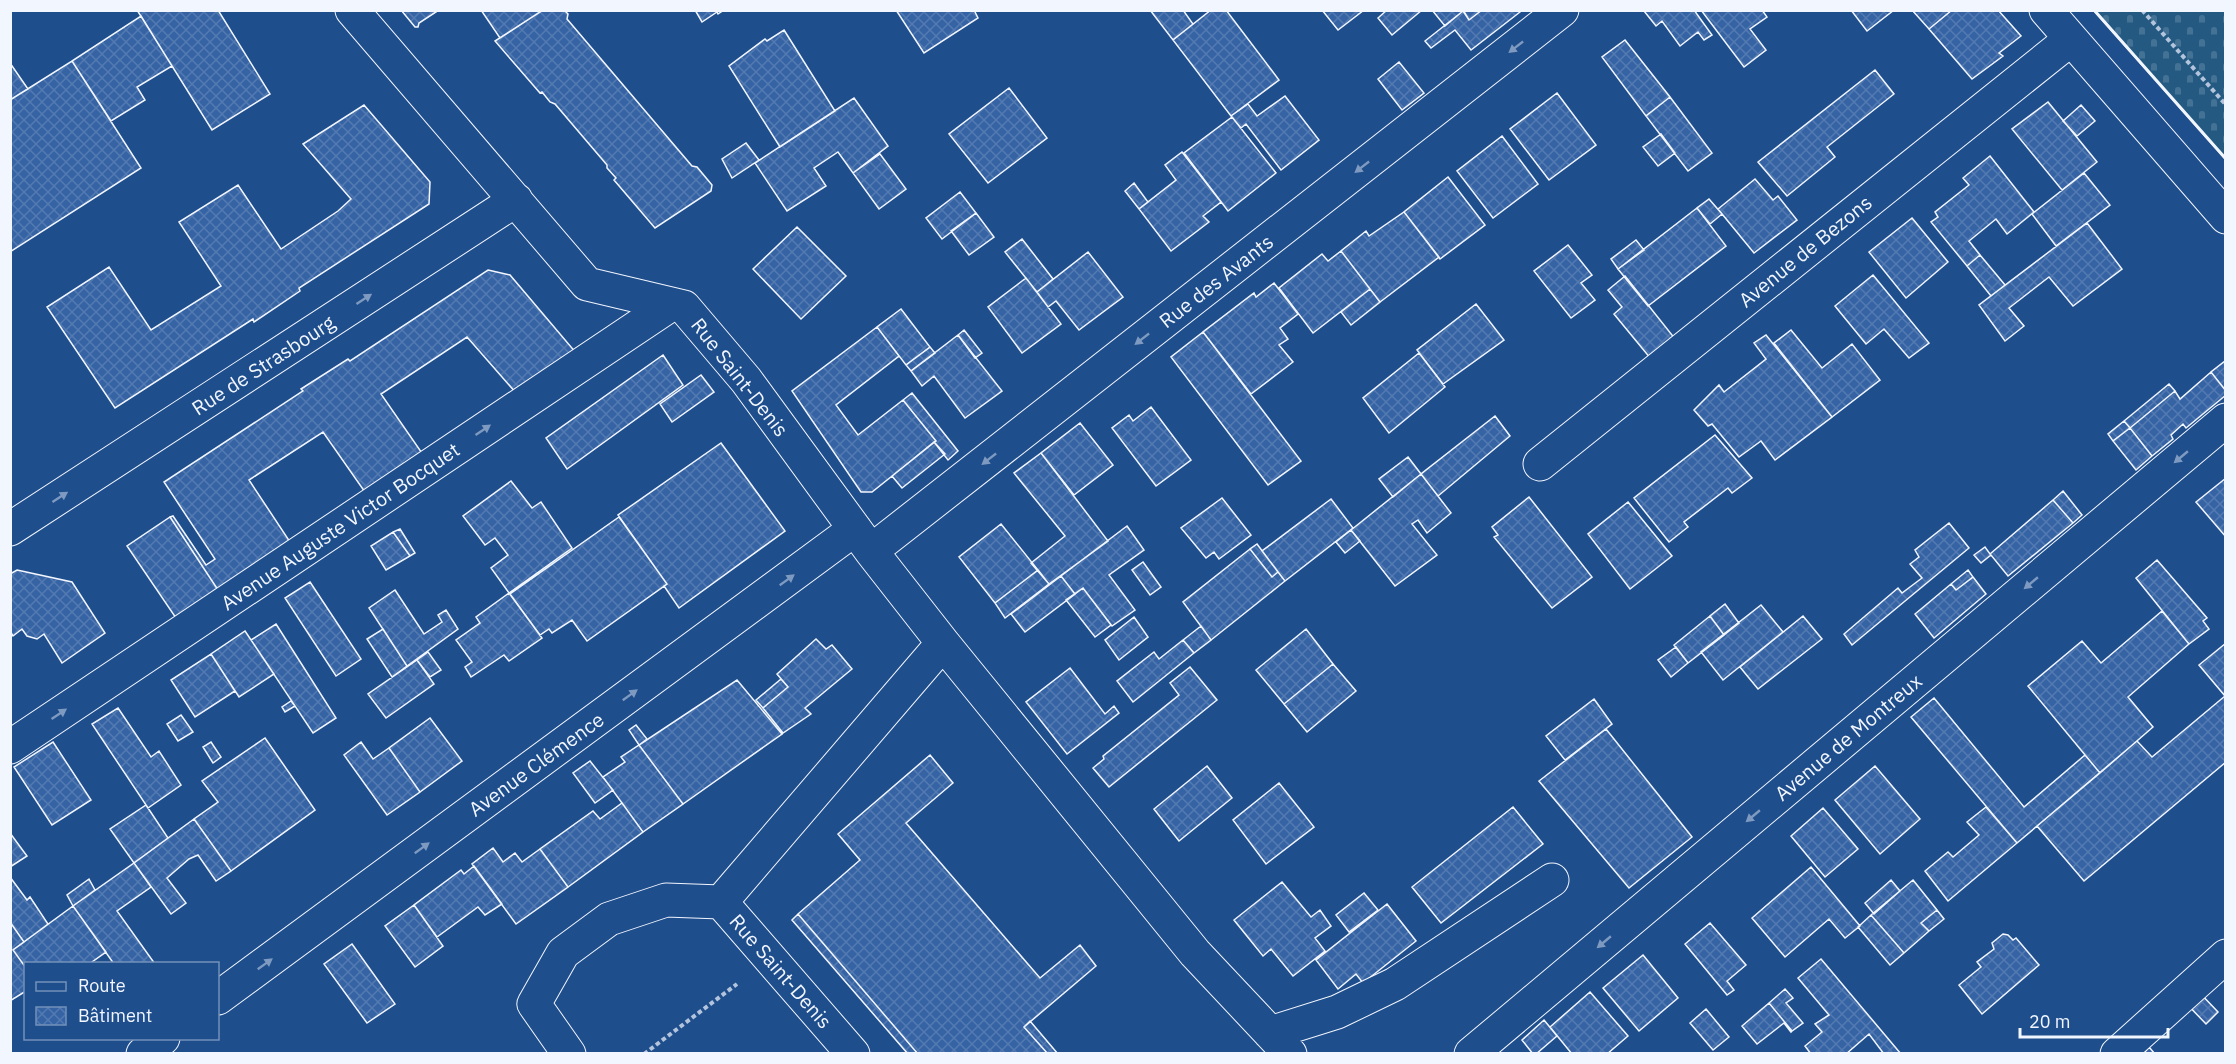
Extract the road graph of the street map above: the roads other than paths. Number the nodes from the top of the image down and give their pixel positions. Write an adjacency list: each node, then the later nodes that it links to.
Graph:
1 (352, 10): 5 (street, Rue Saint-Denis)
2 (1562, 10): 11 (street, Rue des Avants, one-way to 11)
3 (2046, 10): 4 (street)
4 (2070, 39): 6 (street); 9 (street, Avenue de Bezons)
5 (516, 200): 7 (street, Rue Saint-Denis); 10 (street, Rue de Strasbourg, one-way to 5)
6 (2226, 217)
7 (670, 304): 11 (street, Rue Saint-Denis); 13 (street, Avenue Auguste Victor Bocquet, one-way to 7)
8 (2226, 420): 23 (street, Avenue de Montreux, one-way to 23)
9 (1540, 464)
10 (10, 529)
11 (863, 540): 12 (street, Rue Saint-Denis); 17 (street, Avenue Clémence, one-way to 11)
12 (943, 643): 15 (street, Rue Saint-Denis); 19 (street, Rue Saint-Denis)
13 (10, 747)
14 (1552, 880): 19 (street)
15 (721, 902): 21 (street); 22 (street, Rue Saint-Denis)
16 (2226, 956): 24 (street)
17 (219, 997)
18 (160, 1040): 20 (street)
19 (1280, 1043)
20 (142, 1053)
21 (569, 1053)
22 (853, 1053)
23 (1471, 1053)
24 (2117, 1053)

